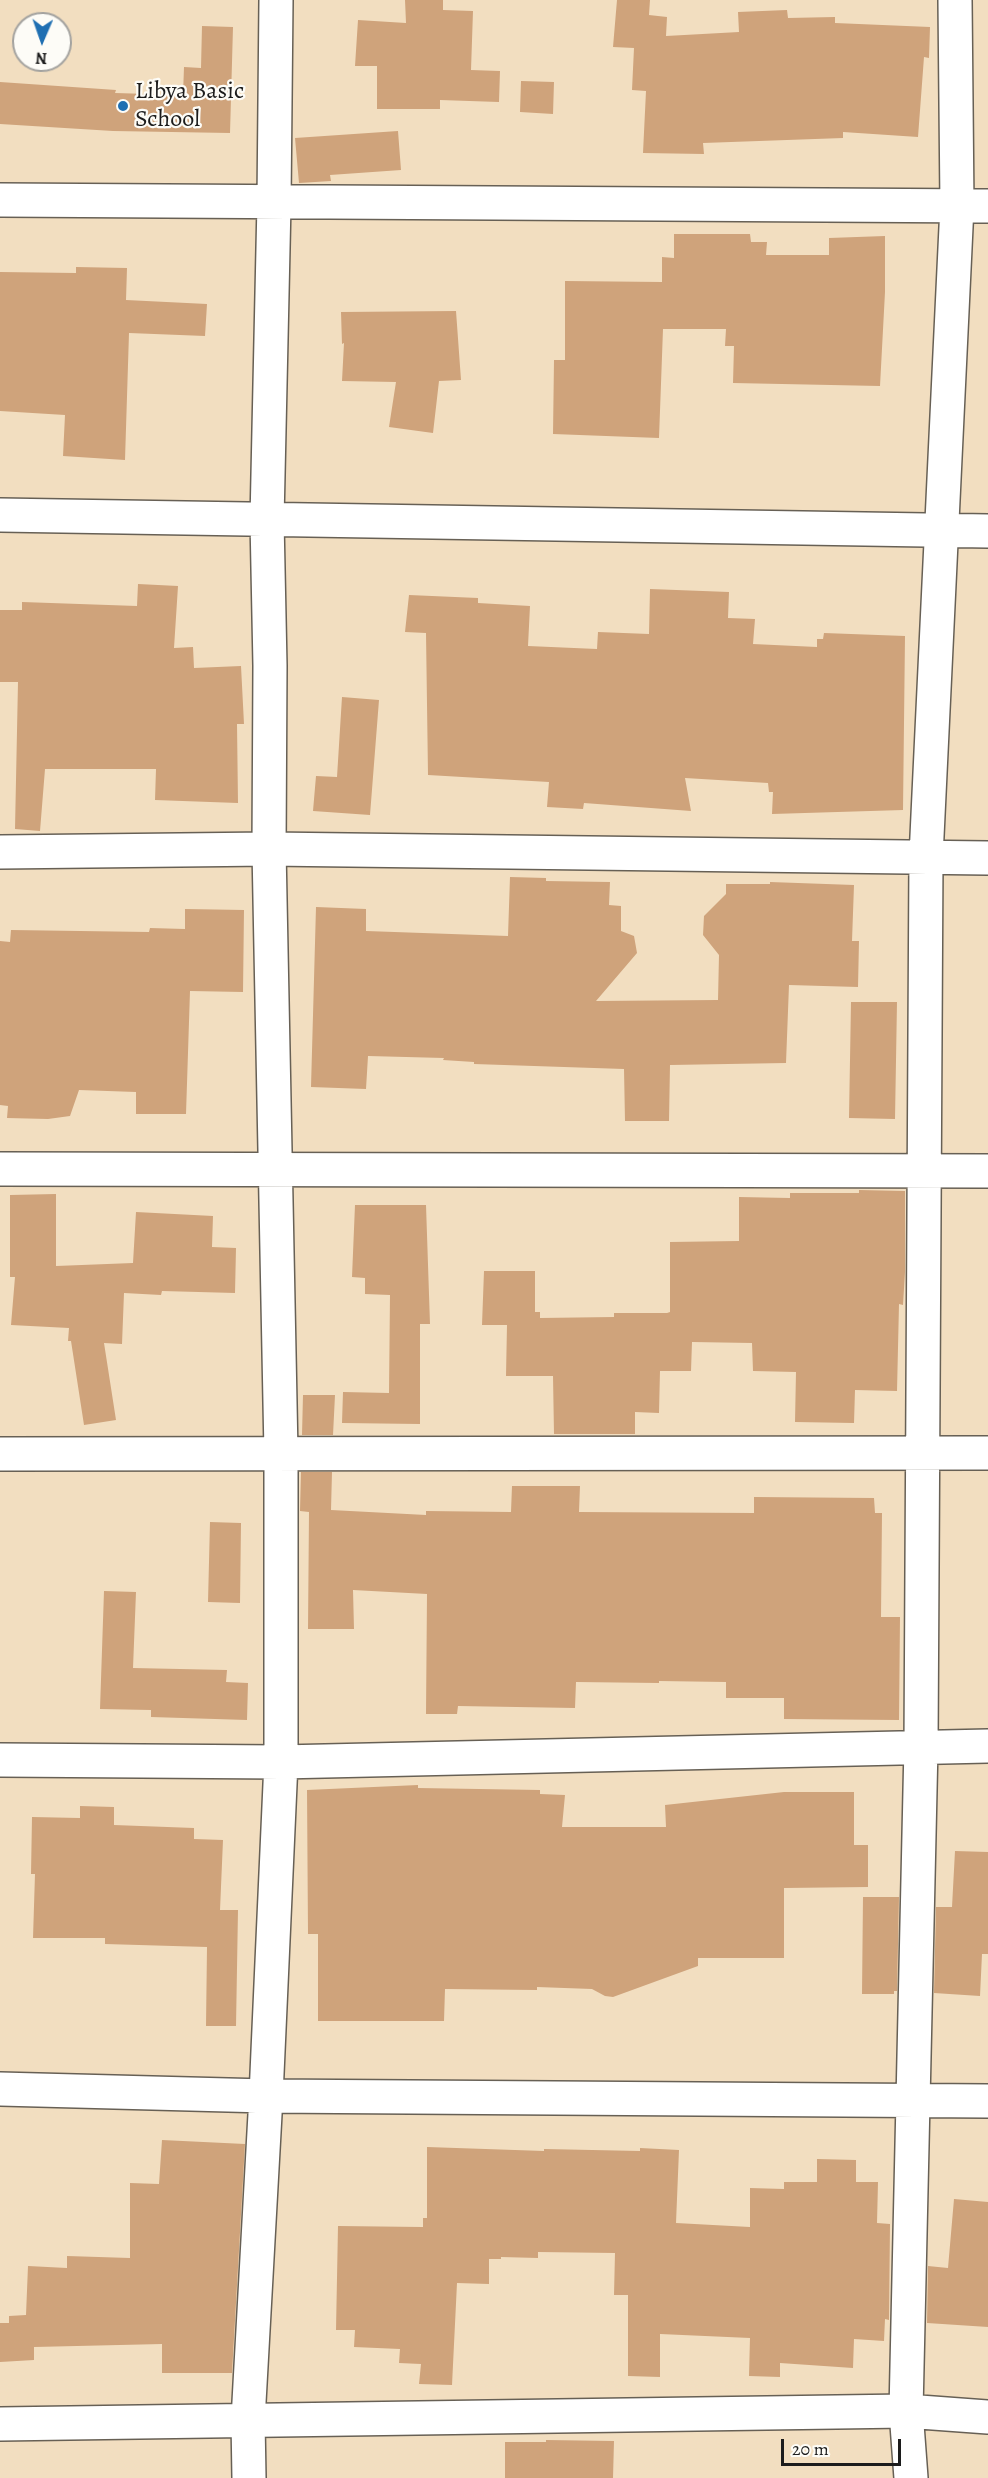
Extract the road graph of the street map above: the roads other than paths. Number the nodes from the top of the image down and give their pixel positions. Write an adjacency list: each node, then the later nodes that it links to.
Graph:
1 (276, 0): 4 (street)
2 (955, 0): 5 (street)
3 (0, 200): 4 (street)
4 (274, 202): 5 (street); 7 (street)
5 (972, 206): 8 (street)
6 (0, 515): 7 (street)
7 (267, 520): 8 (street); 10 (street)
8 (943, 530): 9 (street); 12 (street)
9 (988, 531)
10 (269, 849): 11 (street); 12 (street); 15 (street)
11 (0, 852)
12 (926, 857): 13 (street); 16 (street)
13 (988, 858)
14 (0, 1169): 15 (street)
15 (277, 1169): 16 (street); 19 (street)
16 (924, 1171): 17 (street); 18 (street)
17 (988, 1172)
18 (922, 1452): 19 (street); 20 (street); 22 (street)
19 (281, 1453): 21 (street); 25 (street)
20 (988, 1453)
21 (0, 1454)
22 (921, 1746): 23 (street); 25 (street); 29 (street)
23 (988, 1746)
24 (0, 1760): 25 (street)
25 (281, 1762): 27 (street)
26 (0, 2089): 27 (street)
27 (266, 2096): 29 (street); 32 (street)
28 (988, 2101): 29 (street)
29 (913, 2102): 30 (street)
30 (906, 2411): 31 (street); 32 (street); 35 (street)
31 (988, 2417)
32 (248, 2420): 33 (street); 34 (street)
33 (0, 2424)
34 (249, 2478)
35 (911, 2478)

